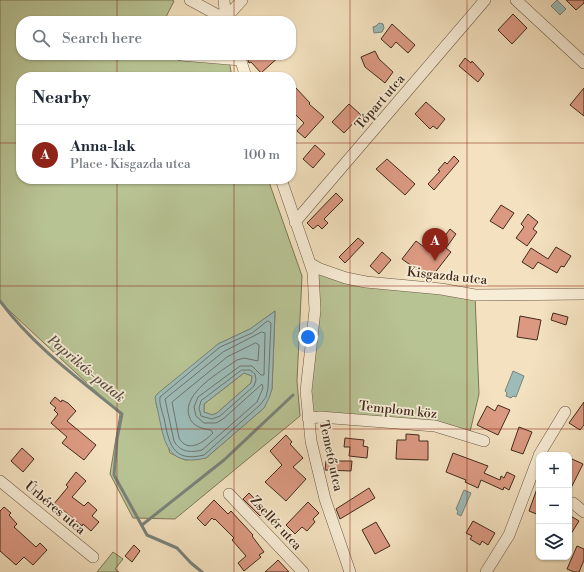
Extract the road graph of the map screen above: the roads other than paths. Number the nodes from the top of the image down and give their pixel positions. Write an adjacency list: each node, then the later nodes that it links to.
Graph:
1 (190, 0): 6 (street)
2 (224, 0): 7 (street)
3 (242, 0): 8 (street)
4 (486, 0): 13 (street, Tópart utca)
5 (516, 0): 10 (street)
6 (219, 16)
7 (226, 16)
8 (229, 16)
9 (241, 60): 11 (street)
10 (584, 63)
11 (244, 72)
12 (283, 184): 13 (street, Temető utca)
13 (295, 222): 14 (street, Temető utca)
14 (311, 264): 15 (street, Kisgazda utca); 17 (street, Temető utca)
15 (584, 294)
16 (565, 412): 19 (street)
17 (308, 418): 18 (street, Templom köz); 27 (street, Temető utca)
18 (484, 441)
19 (541, 452)
20 (536, 463): 28 (street)
21 (0, 480): 25 (street, Úrbéres utca)
22 (230, 494): 26 (street, Zsellér utca)
23 (573, 504): 24 (street)
24 (584, 512)
25 (93, 557)
26 (303, 572)
27 (350, 572)
28 (486, 572)

